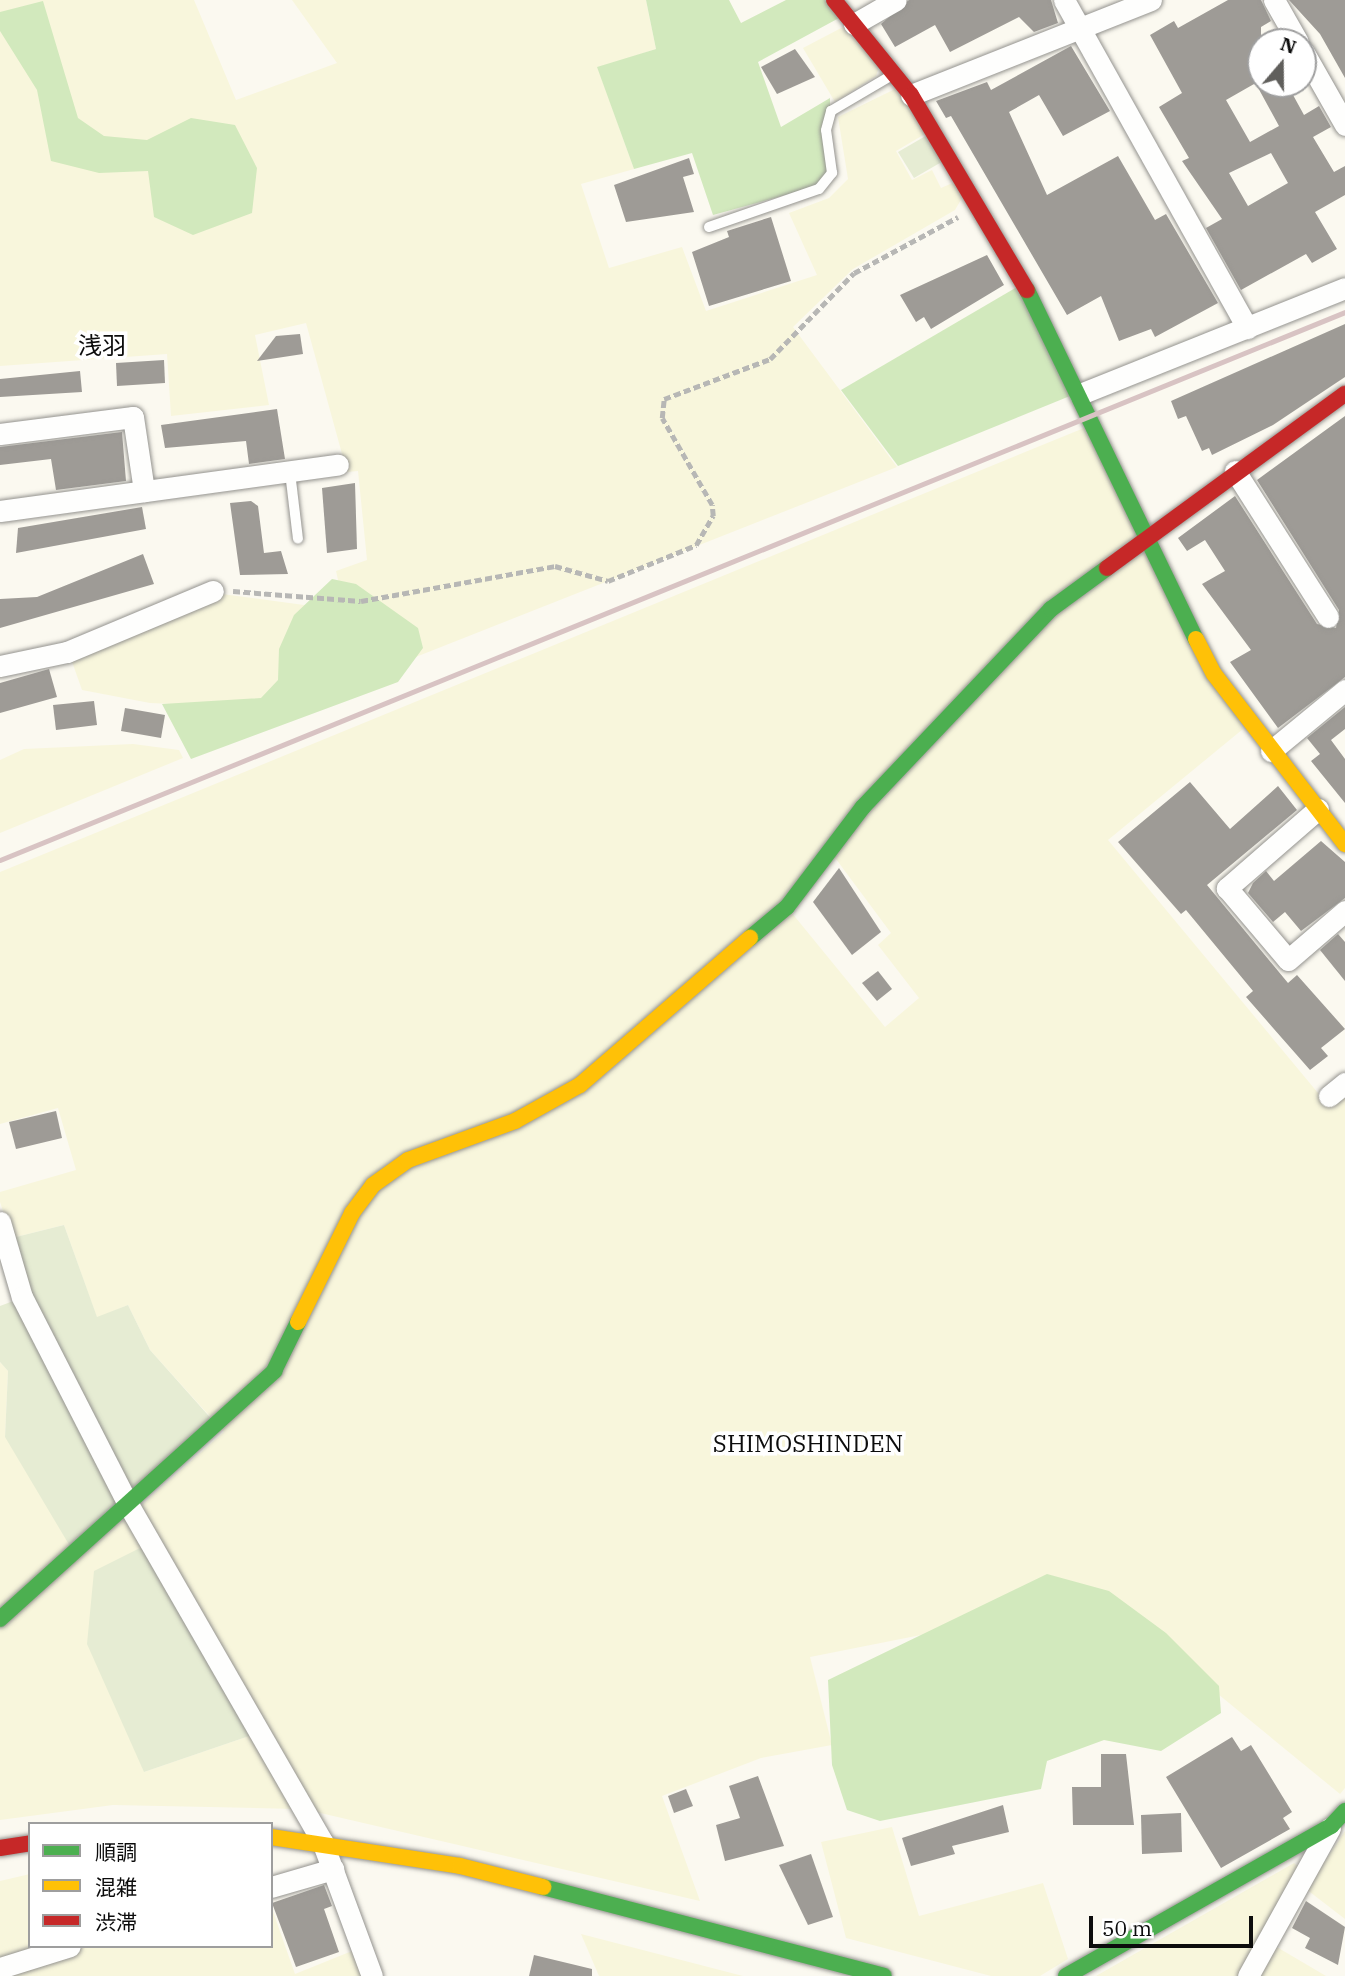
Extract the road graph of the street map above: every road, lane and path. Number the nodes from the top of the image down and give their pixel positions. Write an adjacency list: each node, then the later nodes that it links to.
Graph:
1 (834, 0): 6 (street)
2 (896, 0): 6 (street)
3 (1064, 0): 8 (street)
4 (1151, 0): 8 (street)
5 (1274, 0): 7 (street)
6 (853, 24): 9 (street)
7 (1290, 28)
8 (1081, 30): 11 (street); 16 (street)
9 (894, 74): 11 (street); 14 (lane)
10 (1317, 76): 12 (street)
11 (911, 94): 13 (street)
12 (1345, 125)
13 (980, 205): 17 (street); 27 (path)
14 (709, 227)
15 (1345, 288): 16 (street)
16 (1247, 328): 17 (street)
17 (1080, 394): 25 (street)
18 (1345, 394): 21 (street)
19 (0, 435): 23 (street)
20 (338, 465): 22 (street)
21 (1235, 471): 25 (street); 28 (street)
22 (290, 472): 23 (street); 26 (lane)
23 (144, 491): 24 (street)
24 (0, 511)
25 (1146, 537): 31 (street); 36 (street)
26 (298, 539)
27 (213, 591): 29 (street)
28 (1328, 617)
29 (0, 666)
30 (1345, 690): 31 (street)
31 (1271, 751): 32 (street)
32 (1318, 809): 33 (street); 34 (street)
33 (1345, 844)
34 (1345, 911)
35 (0, 1222): 36 (street)
36 (128, 1504): 37 (street); 40 (street)
37 (0, 1619)
38 (1338, 1819): 49 (street); 50 (street)
39 (273, 1836): 40 (street)
40 (321, 1841): 43 (street); 48 (street)
41 (28, 1843): 42 (street)
42 (0, 1848)
43 (333, 1869): 44 (street); 47 (street)
44 (273, 1886)
45 (64, 1948): 46 (street)
46 (0, 1968)
47 (372, 1976)
48 (884, 1976)
49 (1066, 1976)
50 (1248, 1976)

